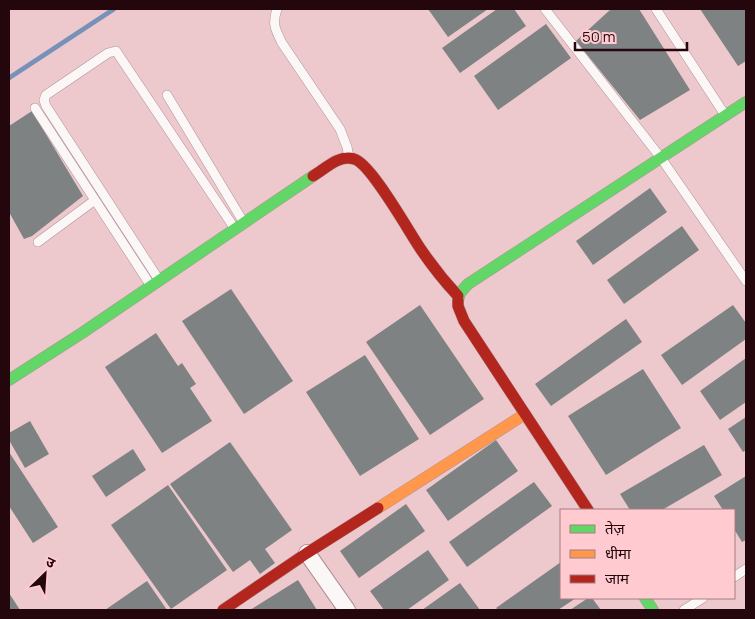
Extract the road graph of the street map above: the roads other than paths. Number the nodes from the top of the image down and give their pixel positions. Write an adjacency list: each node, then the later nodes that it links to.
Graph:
1 (545, 9): 9 (lane)
2 (656, 9): 7 (lane)
3 (274, 10): 8 (lane)
4 (167, 96): 11 (lane)
5 (746, 102): 7 (street)
6 (35, 108): 10 (lane)
7 (725, 116): 9 (street)
8 (349, 157): 11 (street); 15 (street)
9 (661, 158): 13 (lane); 15 (street)
10 (95, 200): 12 (lane); 14 (lane)
11 (239, 226): 14 (street); 14 (lane)
12 (38, 242)
13 (746, 281)
14 (155, 283): 16 (street)
15 (458, 296): 17 (street)
16 (9, 380)
17 (524, 414): 18 (street); 19 (street)
18 (587, 509)
19 (307, 553): 24 (street); 25 (street)
20 (746, 569): 21 (lane)
21 (735, 576)
22 (646, 599): 26 (street)
23 (700, 599): 27 (lane)
24 (223, 610)
25 (347, 610)
26 (653, 610)
27 (684, 610)

